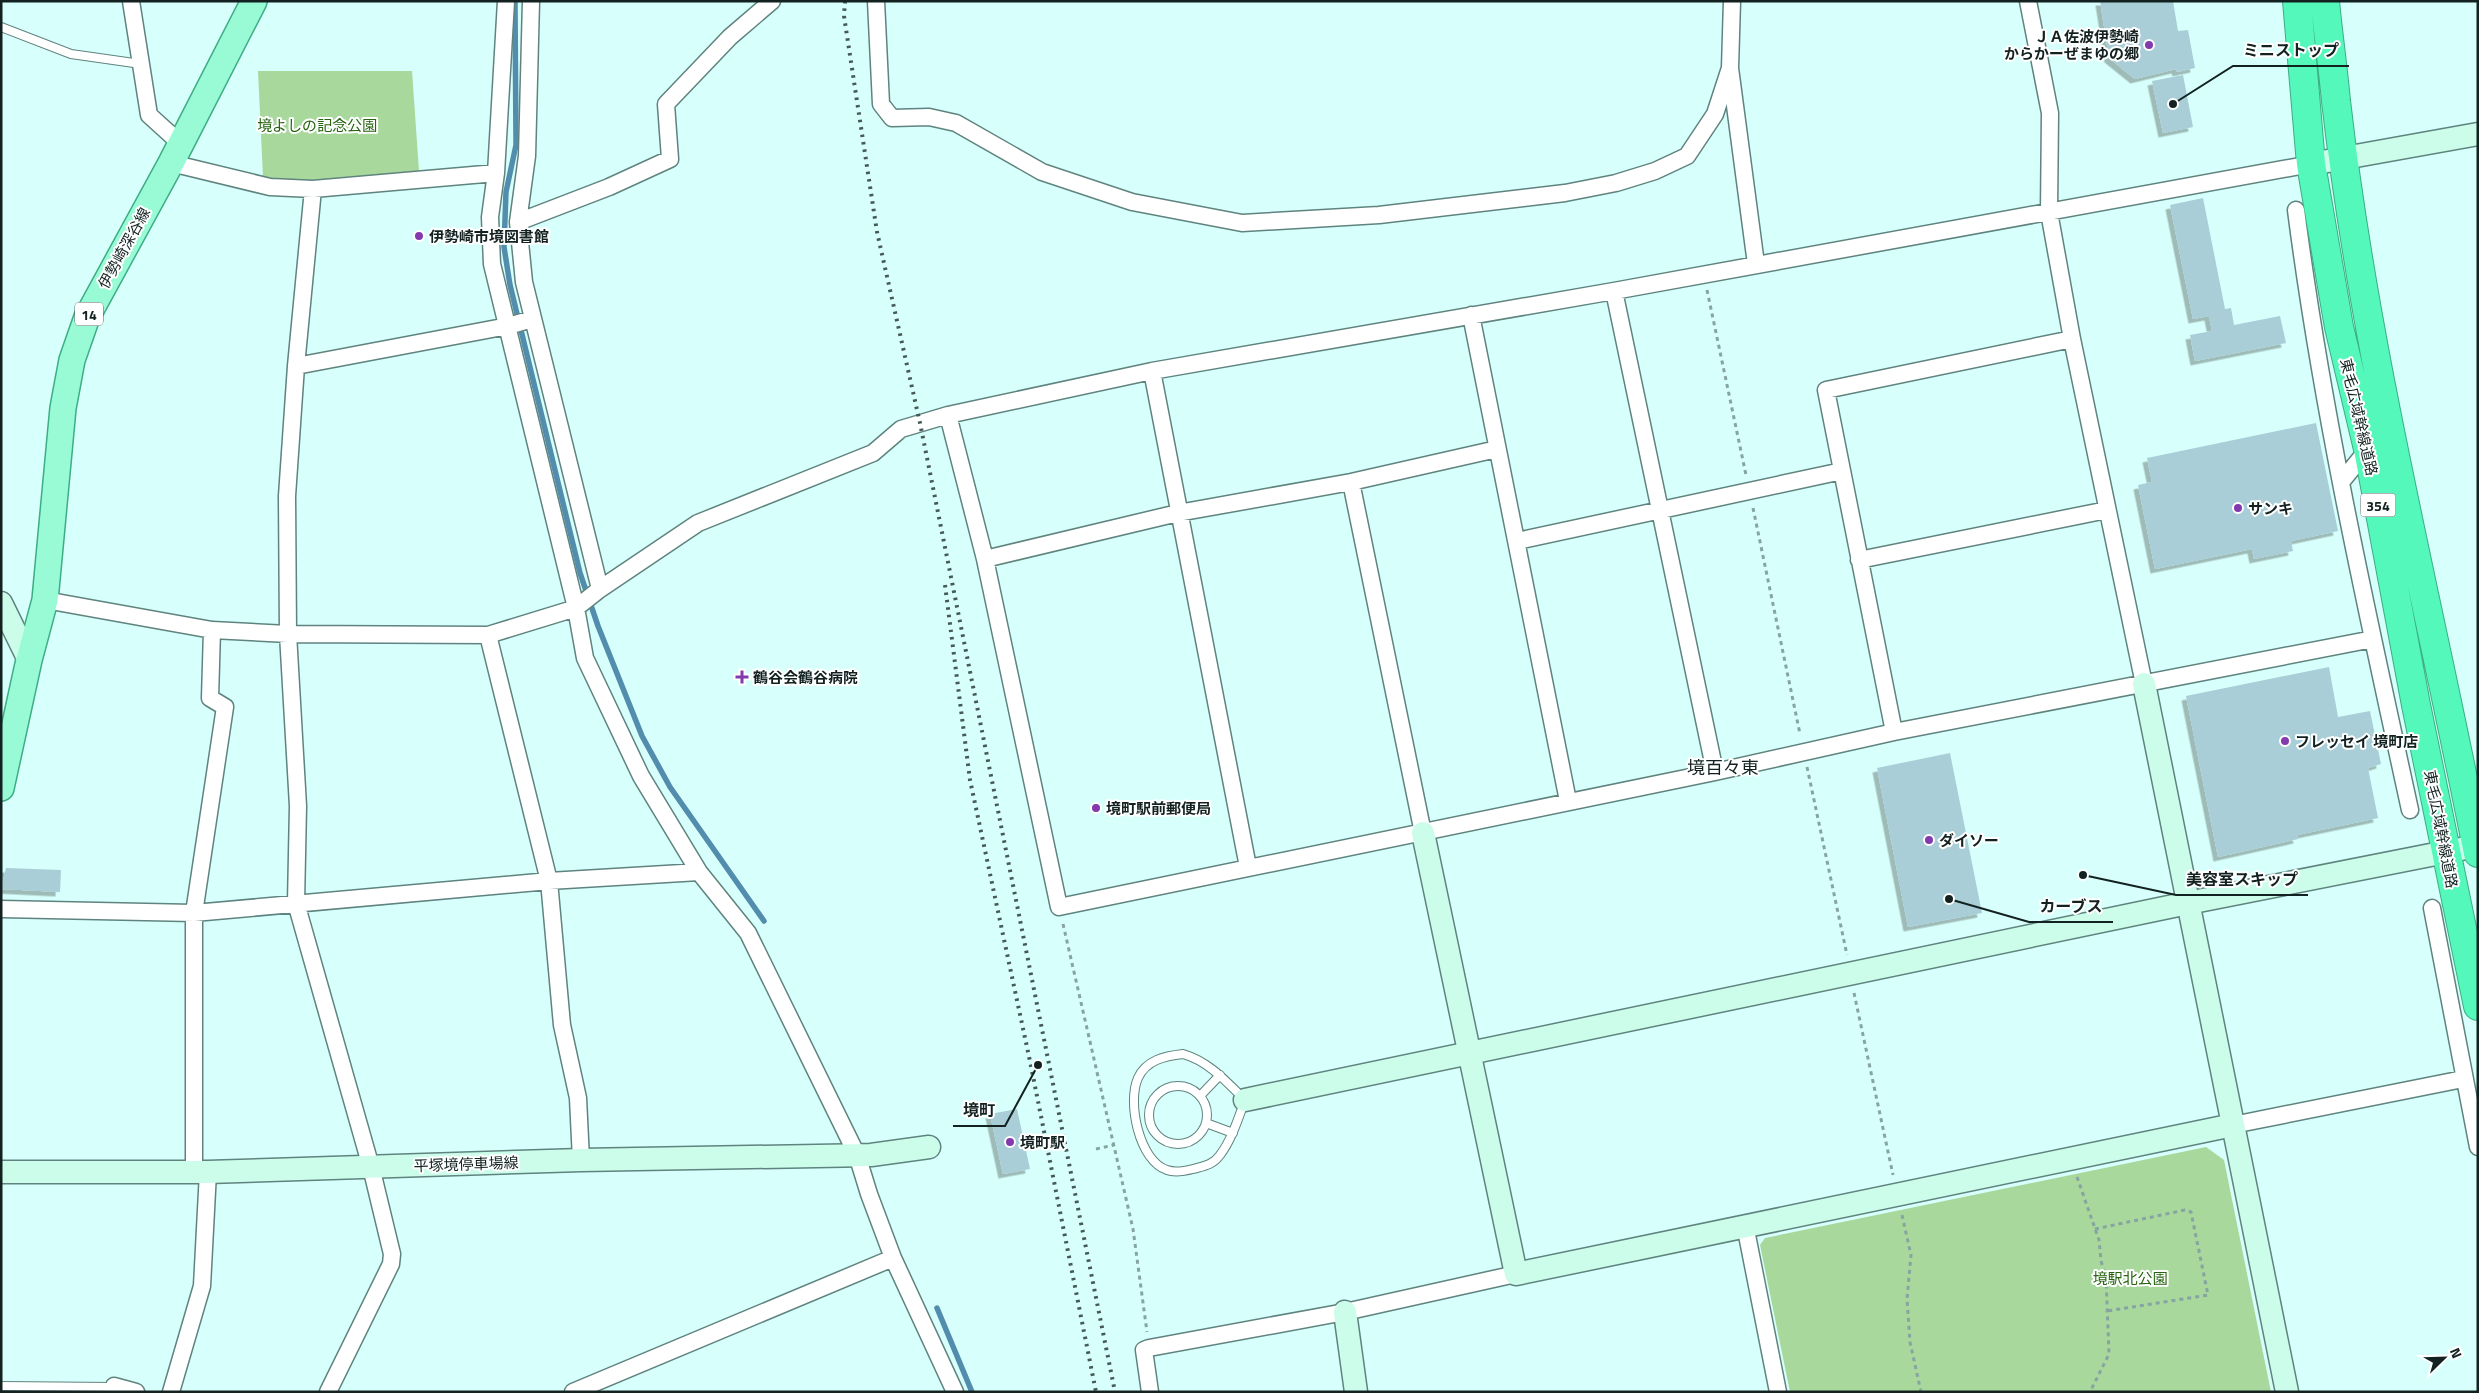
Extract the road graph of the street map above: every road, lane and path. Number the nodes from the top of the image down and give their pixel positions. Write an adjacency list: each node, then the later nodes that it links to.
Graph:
1 (131, 1): 12 (street)
2 (254, 1): 15 (main road, 伊勢崎深谷線 / 14)
3 (506, 1): 18 (street)
4 (531, 1): 22 (street)
5 (772, 1): 22 (street)
6 (876, 1): 13 (street)
7 (1732, 1): 13 (street)
8 (2028, 1): 21 (street)
9 (2296, 1): 17 (highway, 東毛広域幹線道路 / 354)
10 (2325, 1): 16 (highway, 東毛広域幹線道路 / 354)
11 (1, 27): 12 (lane)
12 (141, 64): 15 (street)
13 (1730, 68): 23 (street)
14 (2478, 134): 16 (street)
15 (176, 154): 19 (street); 46 (main road, 伊勢崎深谷線 / 14)
16 (2343, 159): 17 (street); 65 (highway, 東毛広域幹線道路 / 354)
17 (2311, 164): 21 (street); 34 (highway, 東毛広域幹線道路 / 354)
18 (496, 173): 19 (street); 28 (street)
19 (313, 189): 30 (street)
20 (2296, 210): 36 (street)
21 (2049, 212): 23 (street); 29 (street)
22 (518, 222): 27 (street)
23 (1756, 264): 24 (street)
24 (1704, 274): 25 (street); 38 (path)
25 (1614, 291): 26 (street); 39 (street)
26 (1471, 315): 31 (street); 33 (street)
27 (532, 319): 28 (street); 45 (street)
28 (508, 326): 30 (street); 48 (street)
29 (2072, 339): 35 (street); 40 (street)
30 (296, 366): 51 (street)
31 (1152, 371): 32 (street); 41 (street)
32 (948, 415): 43 (street); 45 (street)
33 (1497, 449): 37 (street); 42 (street)
34 (2368, 449): 36 (street); 57 (highway, 東毛広域幹線道路 / 354)
35 (1842, 471): 38 (street); 44 (street)
36 (2342, 481): 53 (street)
37 (1351, 482): 41 (street); 64 (street)
38 (1749, 492): 39 (street); 59 (path)
39 (1661, 510): 42 (street); 60 (street)
40 (2107, 510): 44 (street); 55 (street)
41 (1178, 512): 43 (street); 67 (street)
42 (1517, 541): 62 (street)
43 (985, 558): 72 (street)
44 (1859, 560): 58 (street)
45 (600, 589): 48 (street)
46 (44, 600): 50 (street); 54 (main road, 伊勢崎深谷線 / 14)
47 (1, 604): 49 (street)
48 (576, 608): 52 (street); 68 (street)
49 (9, 630): 54 (street)
50 (212, 630): 51 (street); 75 (street)
51 (288, 634): 52 (street); 70 (street)
52 (488, 635): 69 (street)
53 (2372, 639): 55 (street); 56 (street)
54 (29, 660): 61 (main road, 14)
55 (2144, 684): 58 (street); 71 (street)
56 (2383, 688): 57 (street); 63 (street)
57 (2416, 705): 66 (highway, 東毛広域幹線道路 / 354)
58 (1894, 732): 59 (street)
59 (1804, 752): 60 (street); 76 (path)
60 (1715, 772): 62 (street)
61 (1, 788)
62 (1568, 801): 64 (street)
63 (2410, 810)
64 (1423, 832): 67 (street); 78 (street)
65 (2477, 850): 66 (street)
66 (2445, 852): 71 (street); 77 (highway, 東毛広域幹線道路 / 354)
67 (1248, 867): 72 (street)
68 (699, 872): 69 (street); 92 (street)
69 (549, 881): 70 (street); 93 (street)
70 (296, 903): 75 (street); 94 (street)
71 (2188, 903): 76 (street); 86 (street)
72 (1059, 907): 88 (path)
73 (2432, 908): 80 (street)
74 (1, 909): 75 (street)
75 (194, 913): 96 (street)
76 (1850, 973): 78 (street); 98 (path)
77 (2478, 1006)
78 (1470, 1052): 82 (street); 102 (street)
79 (1220, 1075): 81 (lane); 82 (lane); 85 (lane)
80 (2463, 1078): 86 (street); 89 (street)
81 (1200, 1096): 83 (lane); 84 (lane)
82 (1245, 1100): 87 (lane)
83 (1150, 1122): 84 (lane); 85 (lane)
84 (1206, 1123): 87 (lane)
85 (1136, 1124): 87 (lane)
86 (2233, 1125): 98 (street); 118 (street)
87 (1233, 1133)
88 (1114, 1145): 91 (path); 105 (path)
89 (2478, 1146)
90 (929, 1148): 92 (street, 平塚境停車場線)
91 (1096, 1149)
92 (871, 1154): 93 (street, 平塚境停車場線); 101 (street)
93 (582, 1160): 94 (street, 平塚境停車場線)
94 (370, 1167): 96 (street, 平塚境停車場線); 110 (street)
95 (1, 1172): 96 (street, 平塚境停車場線)
96 (201, 1172): 109 (street)
97 (2076, 1174): 100 (path)
98 (1897, 1193): 99 (street); 116 (path)
99 (1745, 1225): 102 (street); 115 (street)
100 (2095, 1229): 103 (path); 103 (path)
101 (892, 1258): 111 (street); 112 (street)
102 (1516, 1274): 104 (street)
103 (2107, 1311): 117 (path)
104 (1345, 1312): 105 (street); 114 (street)
105 (1149, 1348): 113 (street)
106 (1, 1386): 107 (lane)
107 (114, 1389): 108 (street)
108 (136, 1392)
109 (171, 1392)
110 (328, 1392)
111 (573, 1392)
112 (955, 1392)
113 (1150, 1392)
114 (1356, 1392)
115 (1778, 1392)
116 (1921, 1392)
117 (2090, 1392)
118 (2287, 1392)

